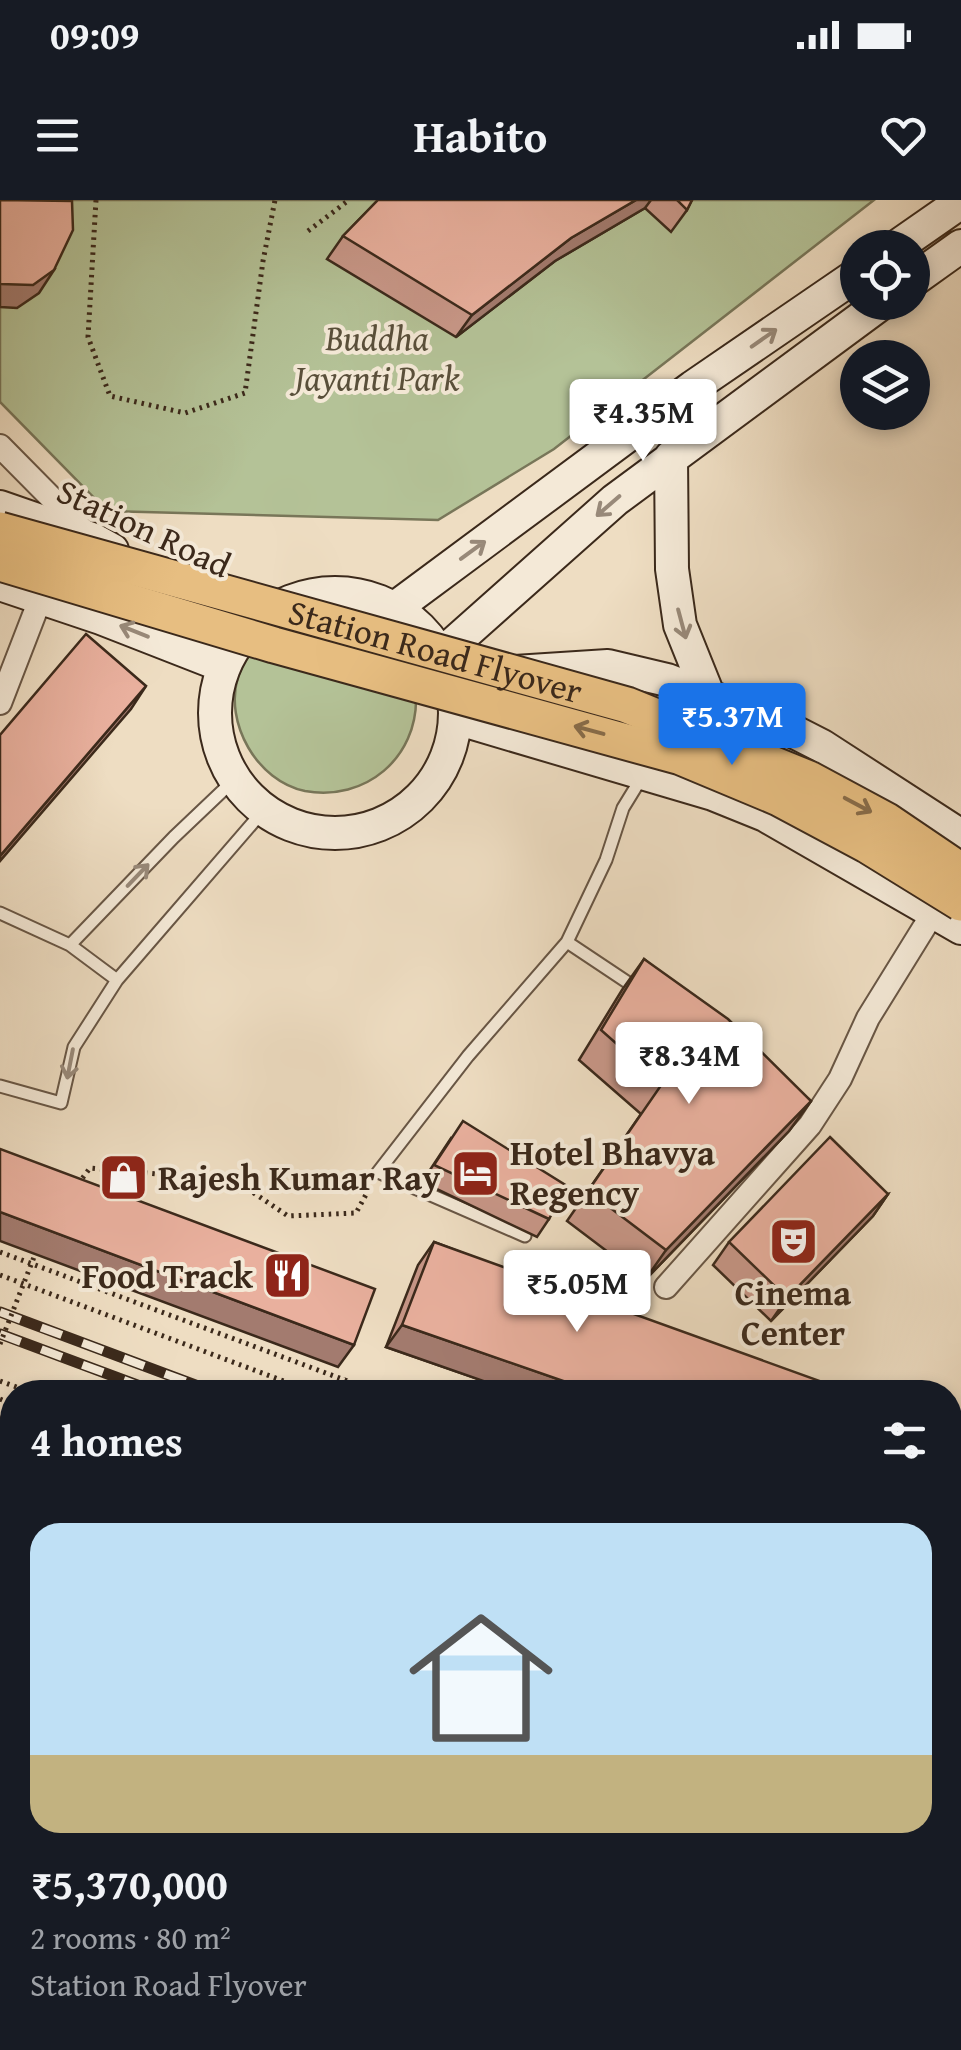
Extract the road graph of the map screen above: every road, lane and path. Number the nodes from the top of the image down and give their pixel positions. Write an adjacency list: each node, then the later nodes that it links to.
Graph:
1 (96, 200): 2 (path)
2 (275, 200)
3 (349, 200): 6 (path)
4 (961, 202): 5 (main road)
5 (921, 230)
6 (308, 231)
7 (961, 246): 8 (main road)
8 (930, 269)
9 (840, 286): 19 (main road, one-way to 9)
10 (858, 320): 12 (main road)
11 (0, 446): 15 (street)
12 (671, 457): 21 (main road, one-way to 21); 23 (main road, one-way to 23)
13 (0, 507): 15 (main road, Station Road)
14 (0, 530): 30 (main road, Station Road Flyover, one-way to 30, bridge)
15 (92, 539): 20 (main road, Station Road)
16 (0, 563): 32 (main road, Station Road Flyover, one-way to 16, bridge)
17 (0, 584): 18 (main road)
18 (41, 598): 22 (main road, one-way to 18); 24 (street)
19 (395, 608): 20 (main road); 21 (main road)
20 (252, 625): 22 (main road)
21 (447, 665): 23 (main road); 25 (main road)
22 (224, 666): 27 (main road)
23 (709, 697): 29 (main road)
24 (0, 703)
25 (456, 718): 26 (main road); 28 (main road)
26 (644, 774): 32 (main road); 33 (lane)
27 (234, 780): 28 (main road); 34 (lane, one-way to 27)
28 (263, 811): 35 (lane)
29 (961, 836)
30 (961, 871)
31 (0, 913): 34 (lane)
32 (951, 914): 44 (street)
33 (567, 942): 36 (lane); 38 (lane)
34 (70, 945): 35 (lane)
35 (117, 980): 37 (lane, one-way to 37)
36 (644, 993)
37 (0, 1086)
38 (378, 1172): 39 (path); 40 (lane)
39 (68, 1197)
40 (525, 1236)
41 (39, 1242): 45 (path, bridge)
42 (0, 1252): 47 (path)
43 (0, 1274): 46 (path)
44 (666, 1287)
45 (0, 1344)
46 (281, 1380)
47 (345, 1380)

